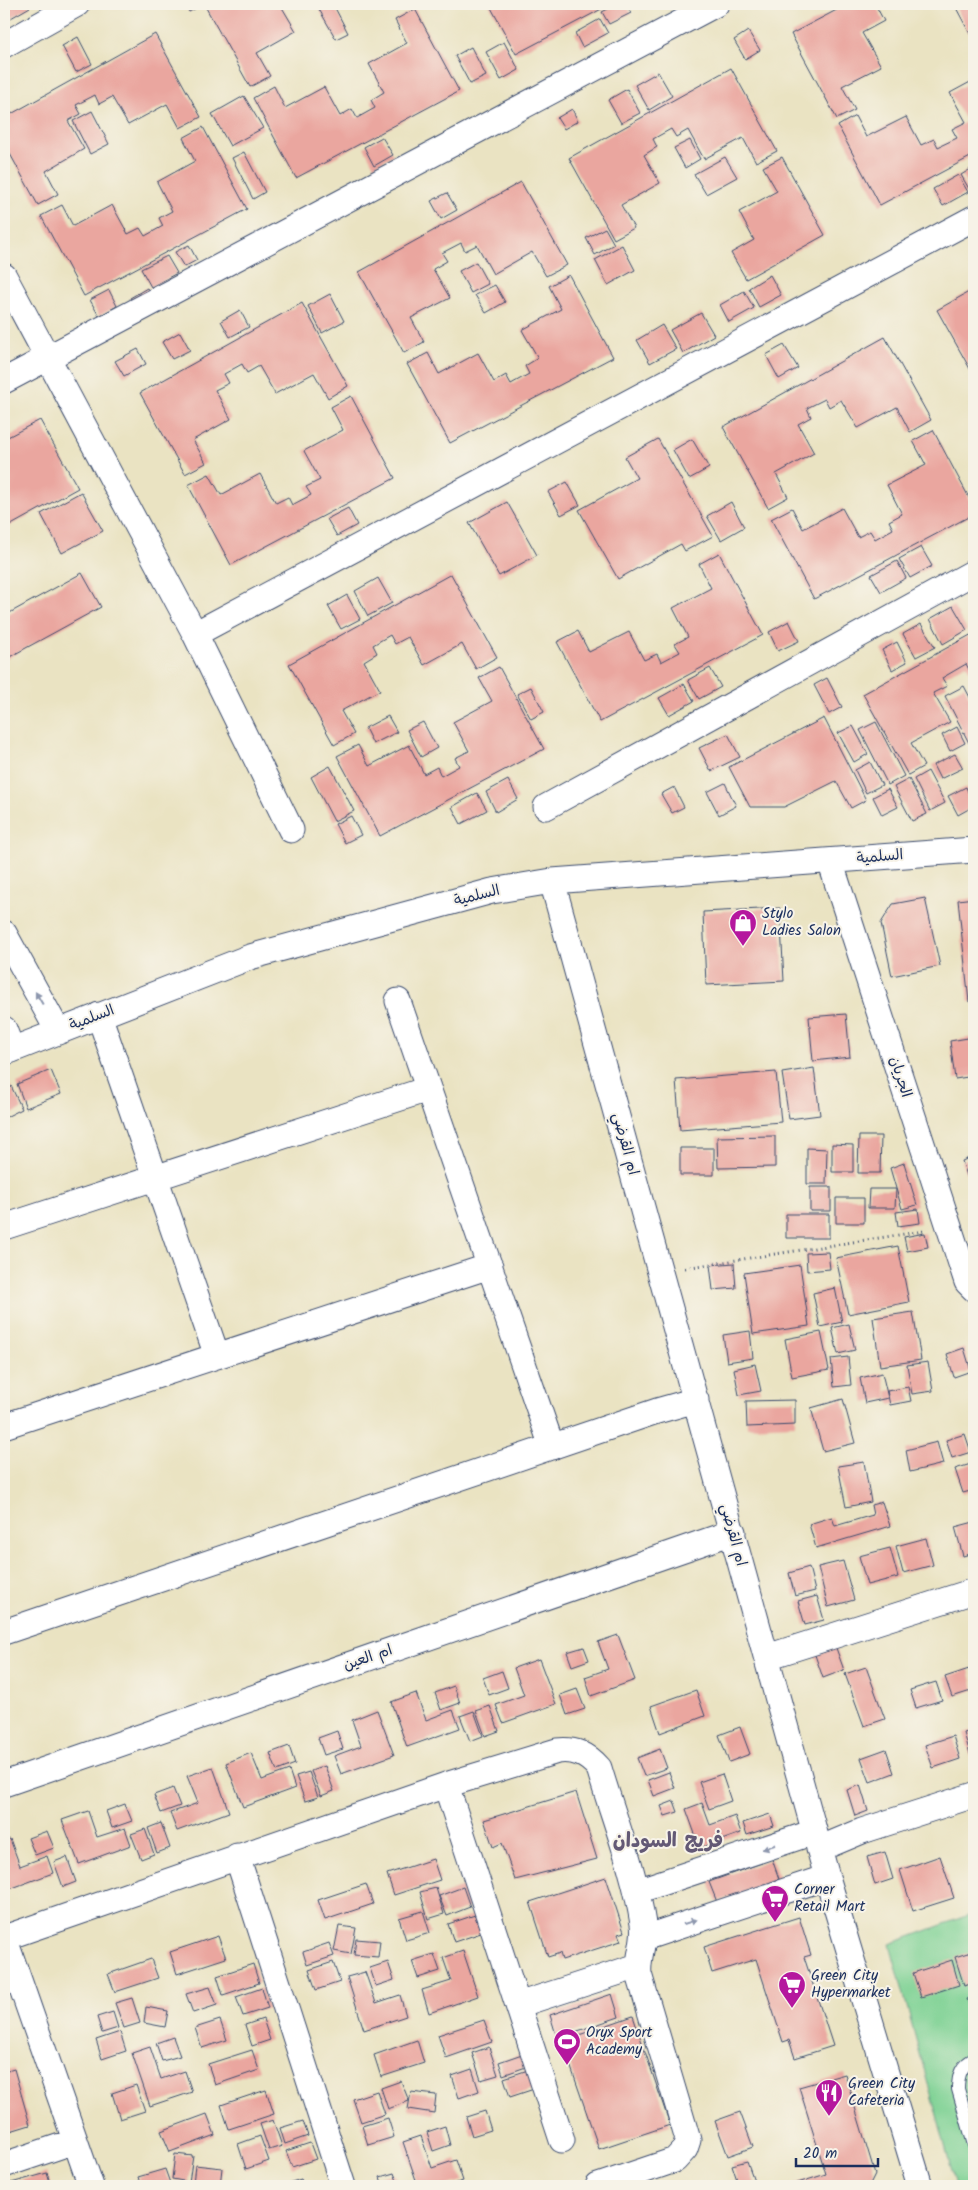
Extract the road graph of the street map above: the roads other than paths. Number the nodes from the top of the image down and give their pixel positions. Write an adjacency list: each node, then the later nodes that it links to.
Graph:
1 (77, 4): 3 (street)
2 (716, 4): 6 (street)
3 (4, 44)
4 (974, 218): 9 (street)
5 (4, 276): 6 (street)
6 (47, 358): 7 (street); 9 (street)
7 (4, 381)
8 (974, 572): 10 (street)
9 (195, 634): 11 (street)
10 (546, 807)
11 (292, 830)
12 (974, 850): 13 (street, السلمية)
13 (830, 861): 14 (street, السلمية); 24 (street, الجريان)
14 (552, 881): 17 (street, السلمية); 26 (street, ام القرضي)
15 (4, 933): 18 (street, one-way to 15)
16 (398, 1000): 20 (street)
17 (99, 1015): 18 (street, السلمية); 21 (street)
18 (58, 1031): 19 (street, السلمية)
19 (7, 1044)
20 (428, 1089): 21 (street); 23 (street)
21 (156, 1178): 22 (street); 25 (street)
22 (4, 1227)
23 (490, 1266): 25 (street); 28 (street)
24 (974, 1289)
25 (217, 1356): 27 (street)
26 (696, 1400): 28 (street); 29 (street, ام القرضي)
27 (4, 1426)
28 (552, 1447): 31 (street)
29 (733, 1532): 32 (street, ام القرضي); 33 (street, ام العين)
30 (974, 1591): 32 (street)
31 (4, 1632)
32 (767, 1657): 36 (street, ام القرضي)
33 (4, 1784)
34 (446, 1785): 37 (street); 39 (street); 43 (street)
35 (974, 1795): 36 (street)
36 (816, 1840): 38 (street, ام القرضي); 39 (street, one-way to 39)
37 (237, 1856): 40 (street); 50 (street)
38 (826, 1877): 41 (street, one-way to 38); 52 (street, ام القرضي)
39 (636, 1891): 41 (street)
40 (4, 1937): 46 (street)
41 (644, 1938): 42 (street)
42 (638, 1966): 43 (street); 51 (street)
43 (518, 2005): 45 (street)
44 (974, 2059): 47 (lane)
45 (562, 2140)
46 (75, 2141): 48 (street); 49 (street)
47 (974, 2145)
48 (4, 2165)
49 (91, 2186)
50 (343, 2186)
51 (598, 2186)
52 (920, 2186)

